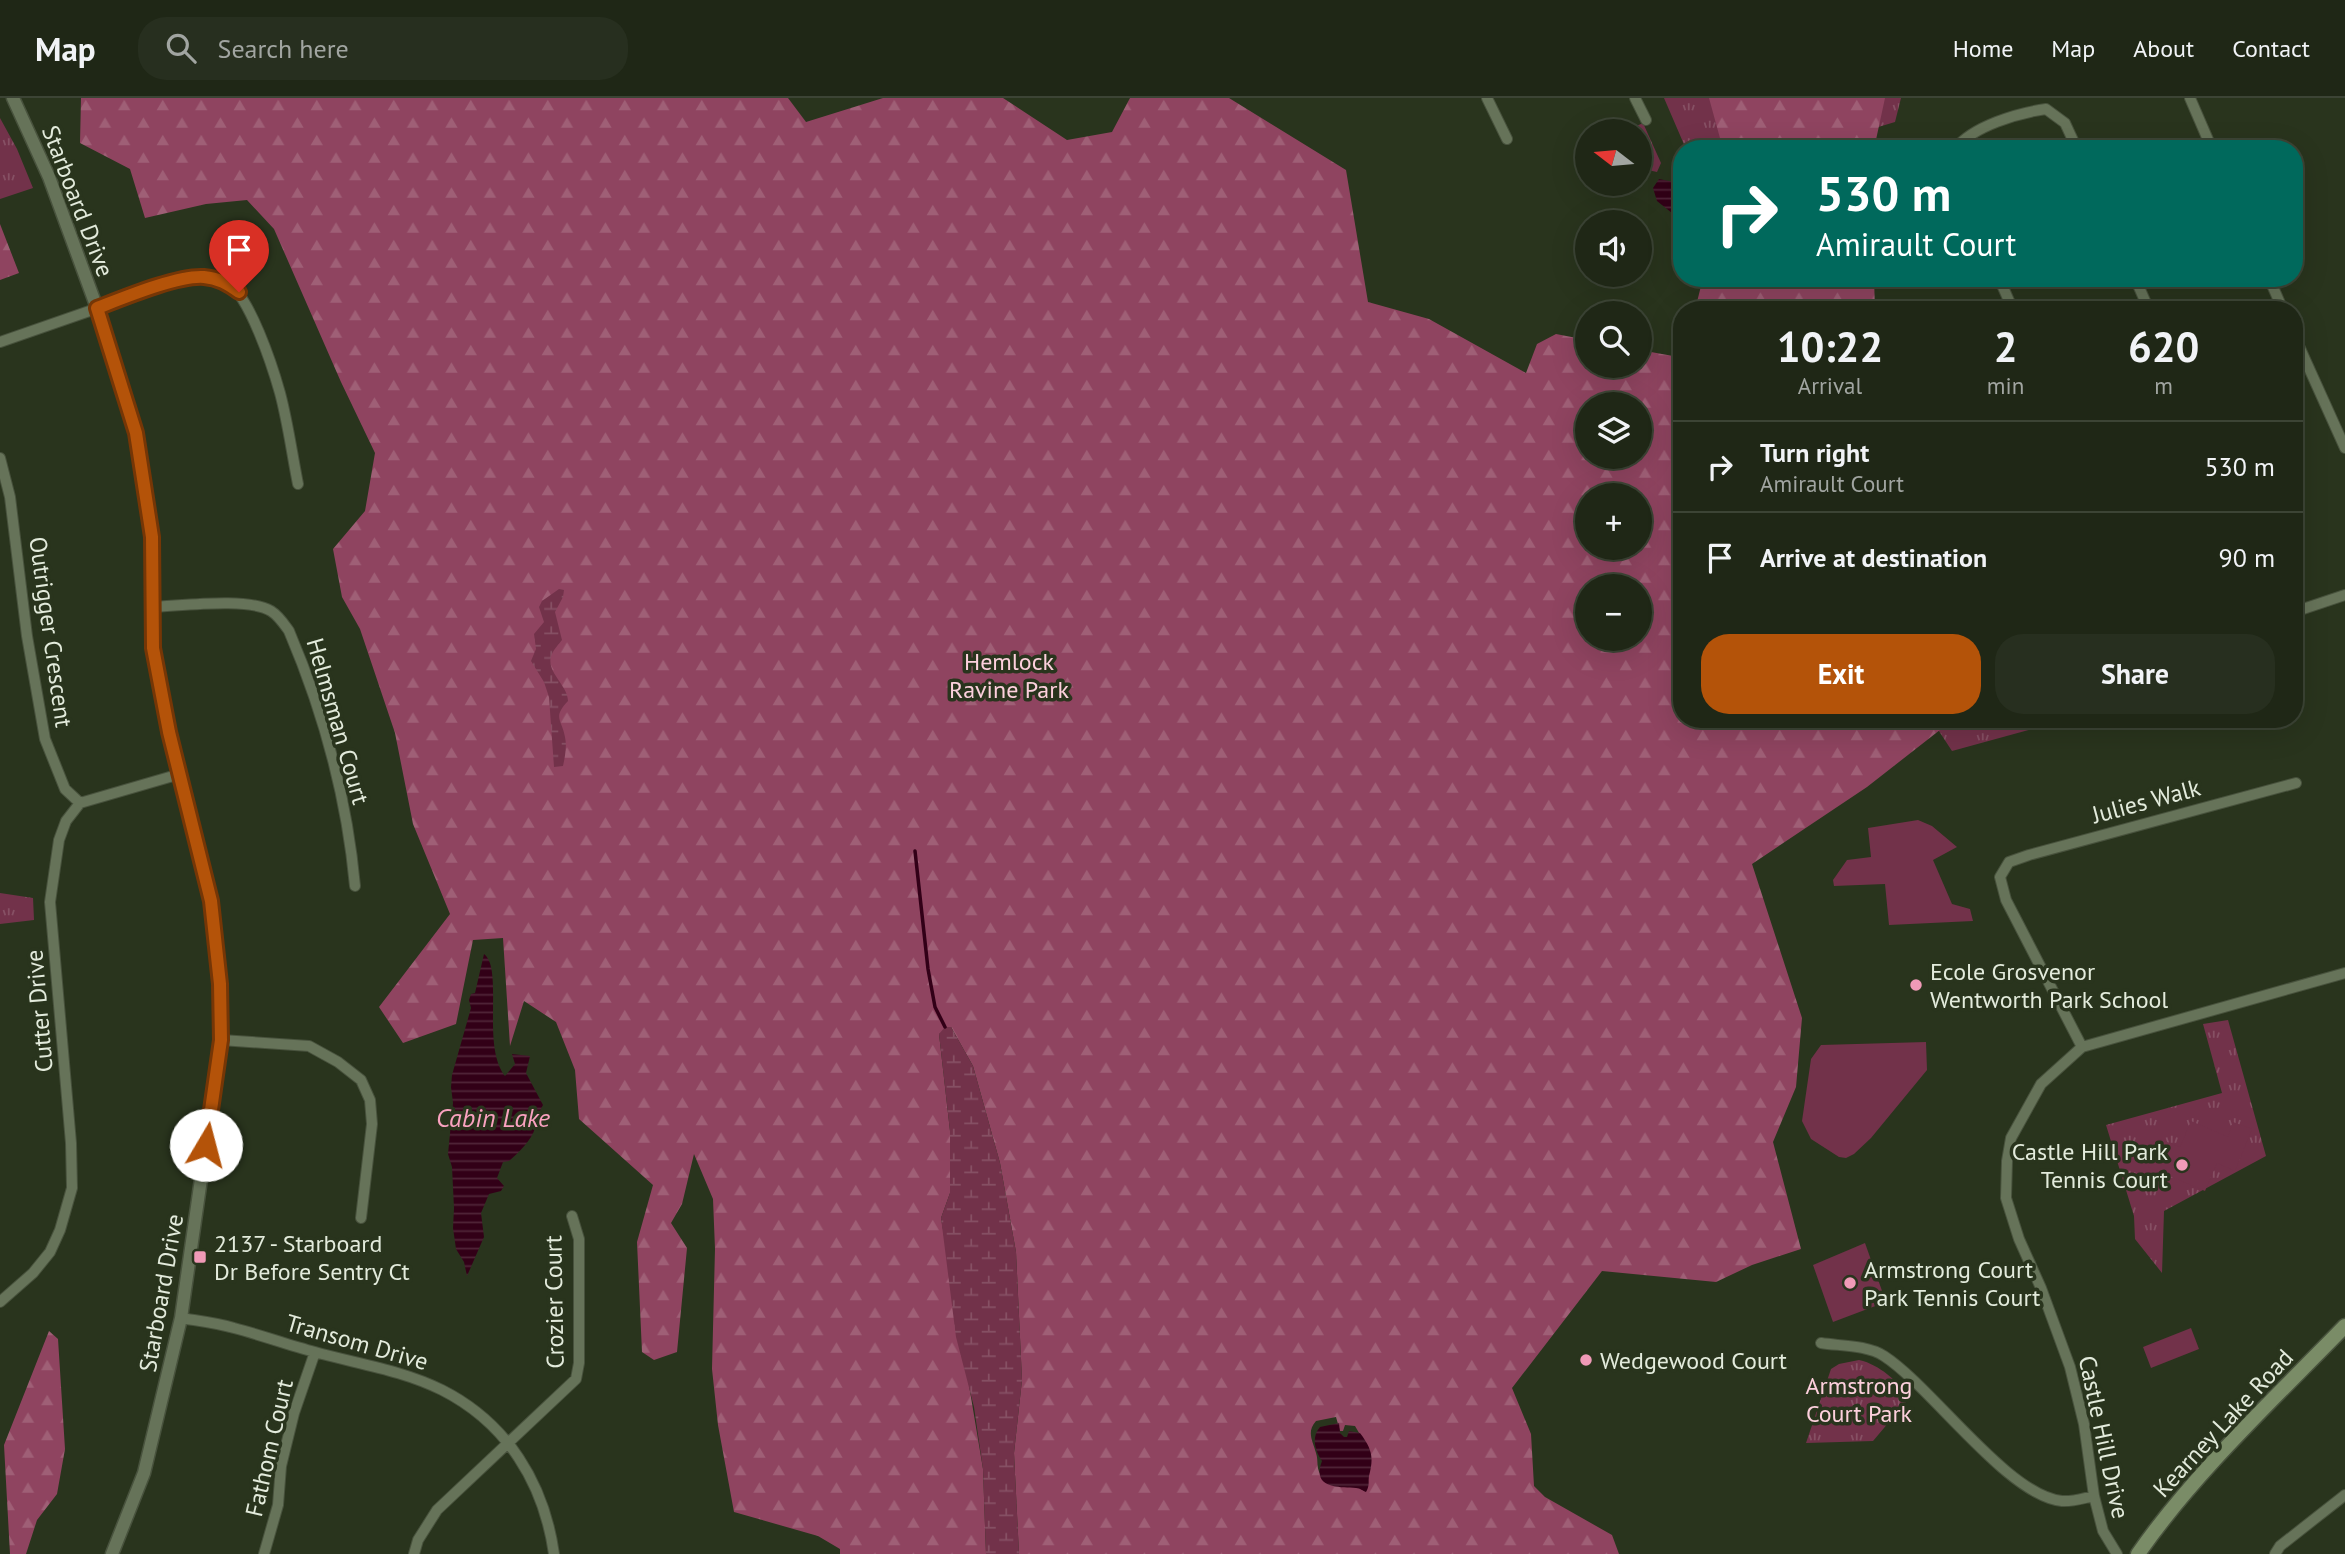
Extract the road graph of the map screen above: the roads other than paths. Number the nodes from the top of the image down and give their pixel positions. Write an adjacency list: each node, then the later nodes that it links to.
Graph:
1 (13, 98): 10 (street, Starboard Drive)
2 (1487, 98): 6 (street)
3 (1635, 98): 5 (street)
4 (2190, 98): 9 (street)
5 (1646, 119)
6 (1507, 139)
7 (1962, 140): 8 (street)
8 (2073, 140)
9 (2208, 140)
10 (97, 308): 11 (street); 15 (street); 17 (street, Starboard Drive)
11 (0, 342)
12 (2303, 355): 13 (street)
13 (2345, 448)
14 (0, 457): 21 (street, Outrigger Crescent)
15 (298, 484)
16 (2345, 595): 18 (street)
17 (152, 607): 19 (street, Starboard Drive); 22 (street, Helmsman Court)
18 (2303, 609)
19 (180, 774): 21 (street); 24 (street, Starboard Drive)
20 (2295, 783): 25 (street, Julies Walk)
21 (80, 803): 28 (street, Cutter Drive)
22 (355, 886)
23 (2345, 973): 25 (street, Castle Hill Drive)
24 (221, 1040): 27 (street); 29 (street, Starboard Drive)
25 (2082, 1047): 35 (street, Castle Hill Drive)
26 (572, 1216): 33 (street, Crozier Court)
27 (361, 1218)
28 (0, 1302)
29 (181, 1318): 32 (street, Transom Drive); 36 (street, Starboard Drive)
30 (2345, 1326): 41 (main road, Kearney Lake Road)
31 (1821, 1343): 35 (street)
32 (315, 1352): 33 (street, Transom Drive); 37 (street, Fathom Court)
33 (508, 1441): 38 (street, Crozier Court); 39 (street, Transom Drive)
34 (2345, 1495): 42 (street)
35 (2094, 1496): 40 (street, Castle Hill Drive)
36 (112, 1554)
37 (264, 1554)
38 (414, 1554)
39 (554, 1554)
40 (2117, 1554)
41 (2138, 1554)
42 (2275, 1554)

